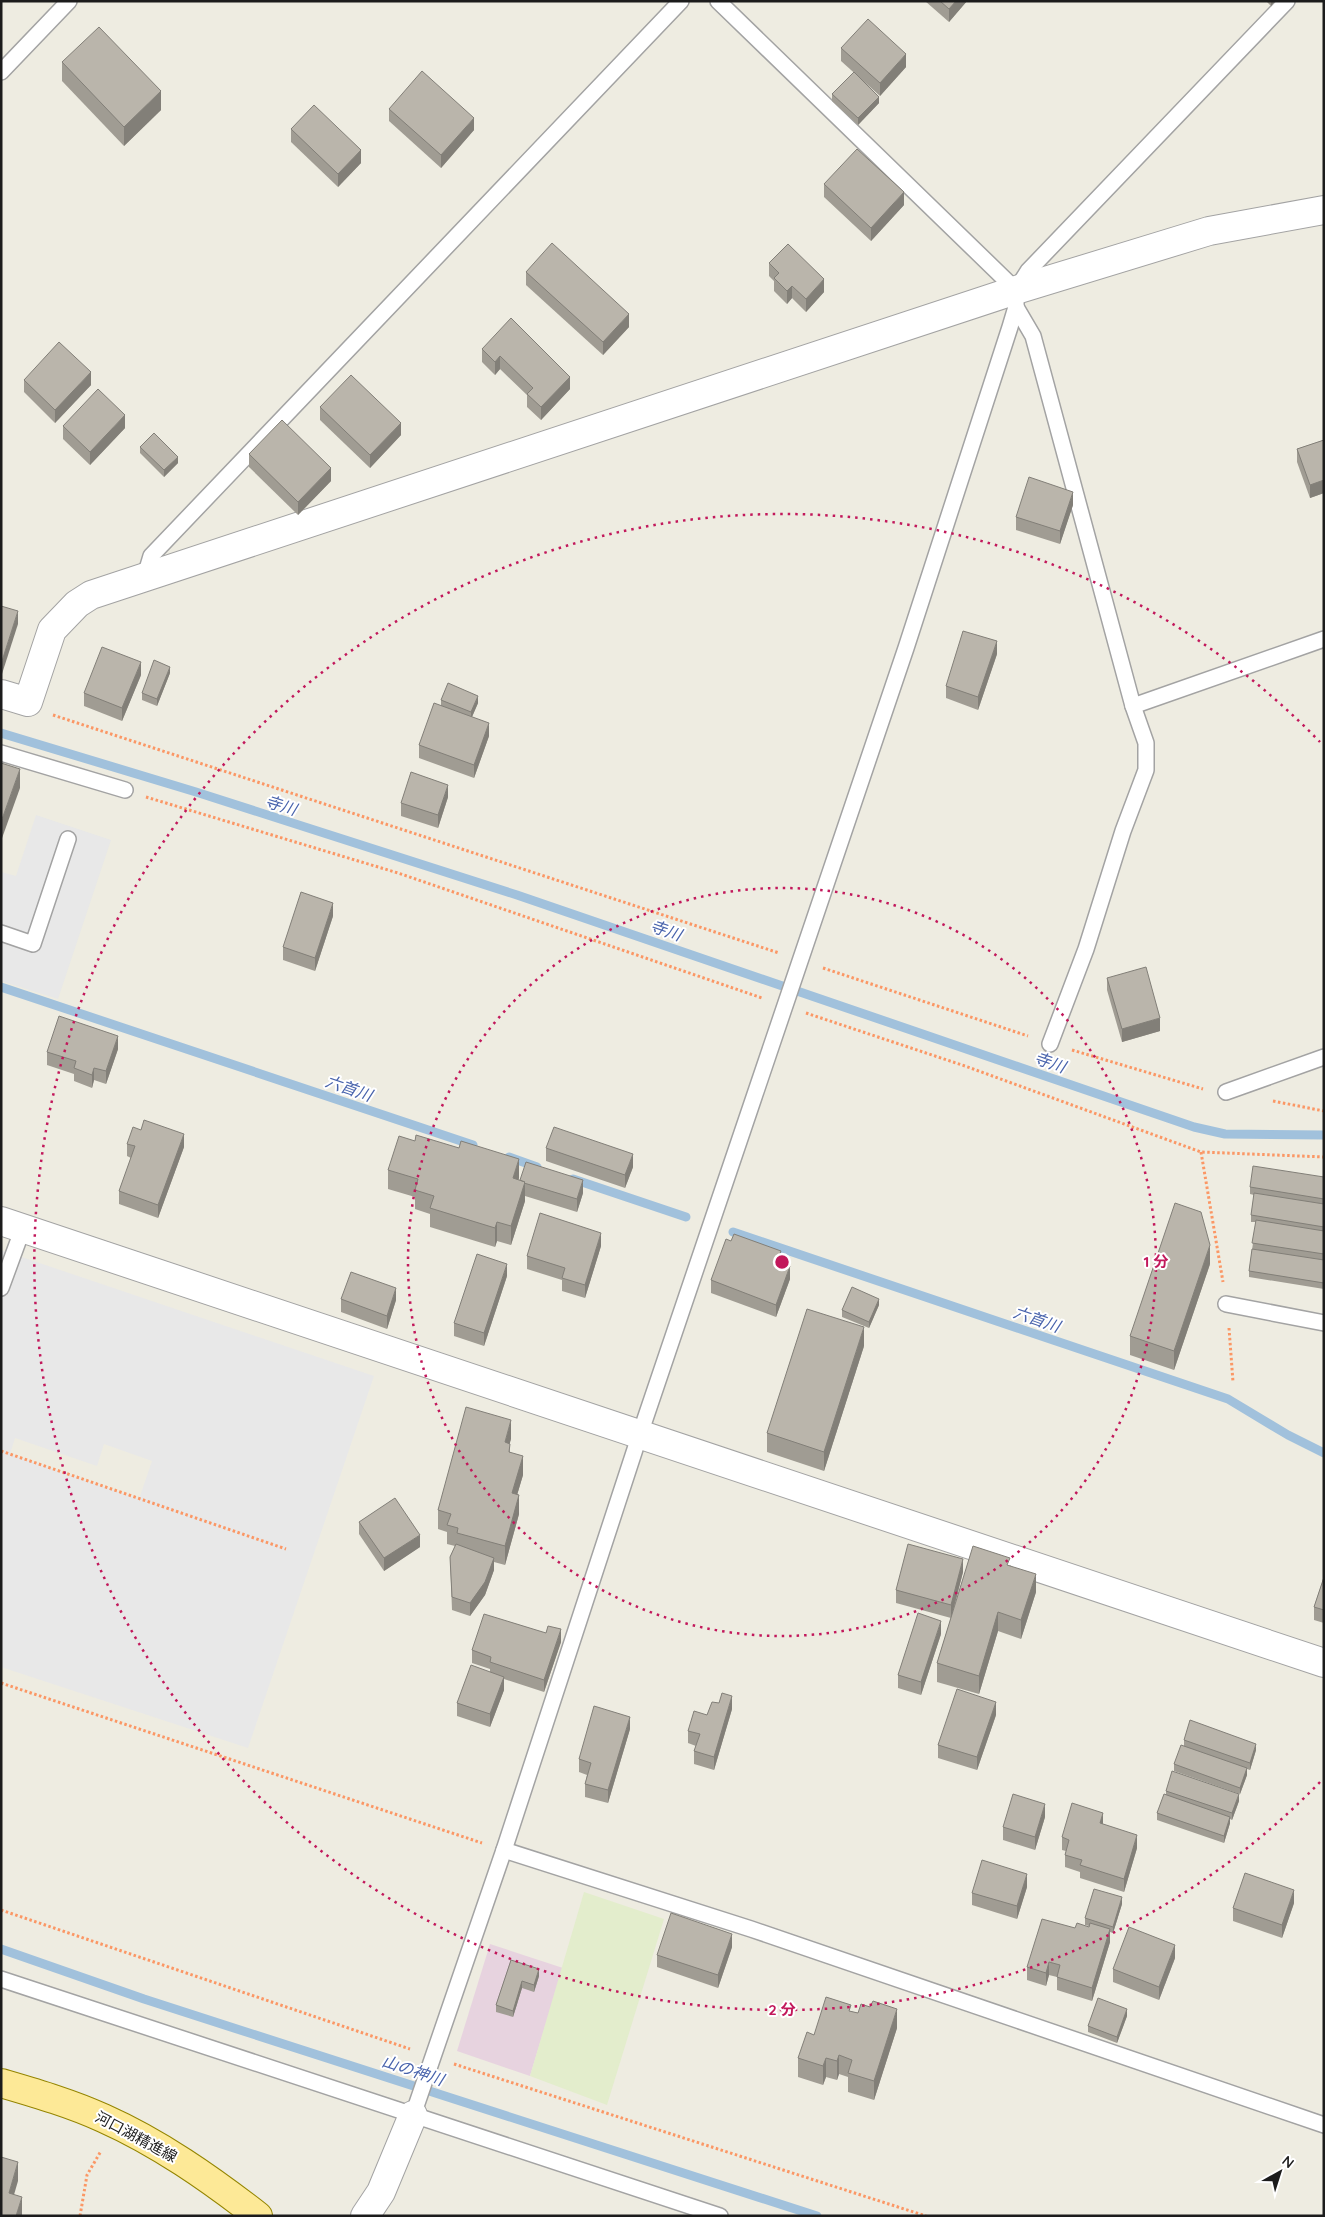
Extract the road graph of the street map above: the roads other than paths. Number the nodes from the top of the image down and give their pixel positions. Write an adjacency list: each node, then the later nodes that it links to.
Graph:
1 (69, 1): 5 (lane)
2 (681, 1): 8 (lane)
3 (718, 1): 7 (lane)
4 (1287, 1): 7 (lane)
5 (1, 72)
6 (1324, 210): 7 (street)
7 (1016, 298): 8 (street); 11 (lane); 23 (lane)
8 (145, 576): 10 (street)
9 (1324, 639): 11 (lane)
10 (1, 694)
11 (1133, 706): 16 (lane)
12 (1, 753): 13 (lane)
13 (125, 790)
14 (68, 839): 15 (lane)
15 (1, 933)
16 (1050, 1044)
17 (1324, 1057): 18 (lane)
18 (1226, 1092)
19 (12, 1224): 20 (lane); 23 (street)
20 (1, 1288)
21 (1226, 1304): 22 (lane)
22 (1324, 1323)
23 (640, 1434): 24 (street); 25 (lane)
24 (1324, 1663)
25 (504, 1850): 28 (lane); 29 (lane)
26 (1, 1980): 28 (lane)
27 (1, 2083): 30 (main road, 河口湖精進線)
28 (415, 2110): 31 (street); 32 (lane)
29 (1324, 2126)
30 (258, 2216)
31 (365, 2216)
32 (720, 2216)

